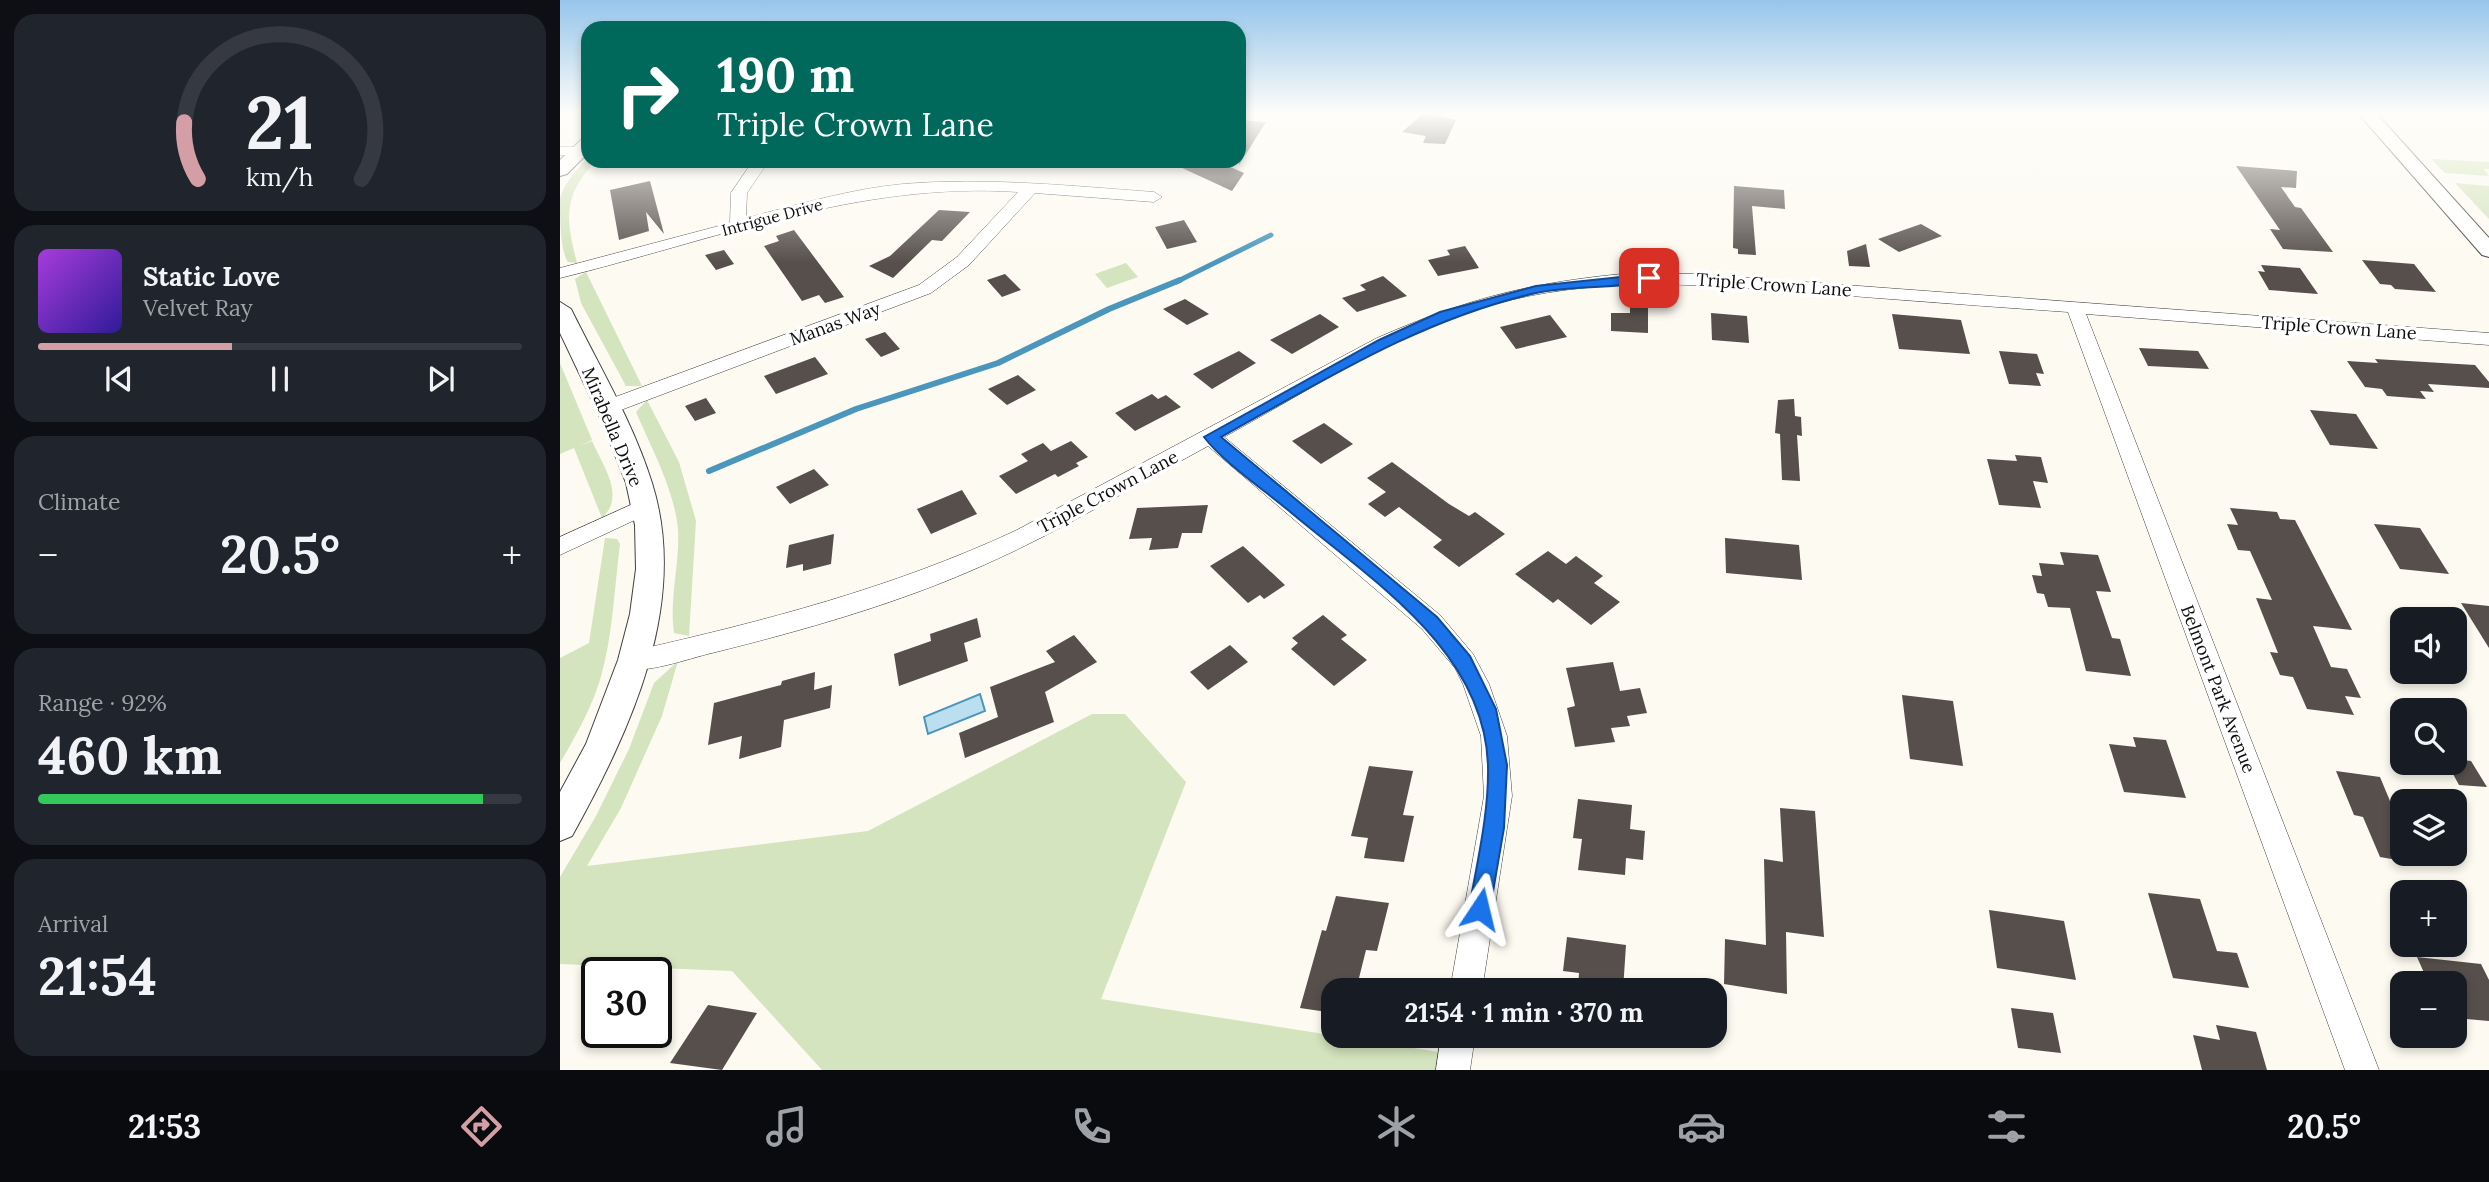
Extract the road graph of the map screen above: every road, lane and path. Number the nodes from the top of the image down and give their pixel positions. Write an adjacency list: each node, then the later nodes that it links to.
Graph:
1 (2411, 163): 6 (street)
2 (756, 168): 5 (street)
3 (1031, 188): 4 (street, Intrigue Drive); 5 (street, Intrigue Drive); 11 (street, Manas Way)
4 (1154, 197)
5 (738, 226): 7 (street, Intrigue Drive)
6 (2489, 251)
7 (560, 273)
8 (2075, 308): 10 (street, Triple Crown Lane); 12 (street, Triple Crown Lane); 20 (street, Belmont Park Avenue)
9 (560, 309): 11 (street, Mirabella Drive)
10 (2489, 339)
11 (606, 408): 13 (street, Mirabella Drive)
12 (1211, 437): 15 (street, Triple Crown Lane); 17 (street)
13 (644, 508): 14 (street); 15 (street, Mirabella Drive)
14 (560, 547)
15 (633, 661): 16 (street, Mirabella Drive)
16 (560, 825)
17 (1468, 978)
18 (1456, 1048): 19 (street)
19 (1453, 1070)
20 (2362, 1070)

